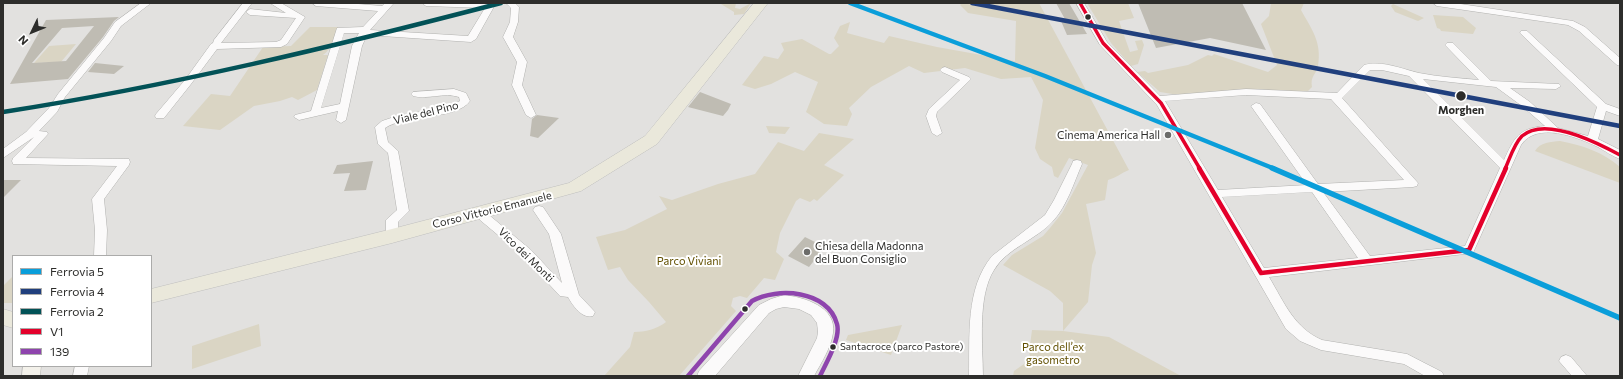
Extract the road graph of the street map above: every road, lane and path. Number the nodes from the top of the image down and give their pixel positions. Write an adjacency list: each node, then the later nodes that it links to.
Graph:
1 (147, 3): 37 (street)
2 (274, 3): 12 (street)
3 (316, 3): 10 (street)
4 (426, 3): 8 (street)
5 (761, 3): 46 (main road, Corso Vittorio Emanuele)
6 (1080, 3): 25 (street)
7 (1437, 3): 17 (street)
8 (491, 4): 13 (street)
9 (512, 5): 31 (street)
10 (387, 6): 13 (street)
11 (246, 9): 12 (street); 15 (street)
12 (300, 16): 15 (street)
13 (365, 31): 26 (street); 29 (street)
14 (1524, 33): 28 (street)
15 (215, 44): 32 (street)
16 (1450, 45): 20 (street)
17 (1620, 63)
18 (945, 70): 36 (street)
19 (1412, 74): 20 (street); 24 (street); 42 (street)
20 (1488, 84): 21 (street)
21 (1499, 84): 22 (street); 35 (street)
22 (1556, 86)
23 (416, 94): 47 (street, Viale del Pino)
24 (1334, 96): 25 (street); 43 (street)
25 (1157, 99): 44 (street)
26 (344, 106): 29 (street); 34 (street)
27 (1256, 106): 43 (street)
28 (1602, 106): 30 (street); 38 (street)
29 (315, 113): 33 (street)
30 (1620, 113)
31 (531, 115)
32 (160, 116)
33 (300, 117)
34 (341, 120)
35 (1556, 131): 38 (street); 42 (street)
36 (937, 133)
37 (30, 134): 39 (street); 48 (street)
38 (1592, 141): 40 (street)
39 (3, 154)
40 (1620, 156)
41 (1077, 164): 57 (street)
42 (1506, 167): 49 (street)
43 (1314, 188): 44 (street); 49 (street)
44 (1214, 194): 50 (street)
45 (539, 210): 51 (street)
46 (485, 212): 47 (main road, Corso Vittorio Emanuele); 51 (street, Vico dei Monti)
47 (392, 236): 52 (main road, Corso Vittorio Emanuele)
48 (100, 255)
49 (1367, 262): 50 (street)
50 (1261, 274): 58 (street)
51 (572, 292): 53 (street)
52 (152, 296)
53 (589, 312)
54 (1566, 362): 59 (street)
55 (705, 376): 56 (street)
56 (806, 376)
57 (976, 376)
58 (1437, 376)
59 (1580, 376)

